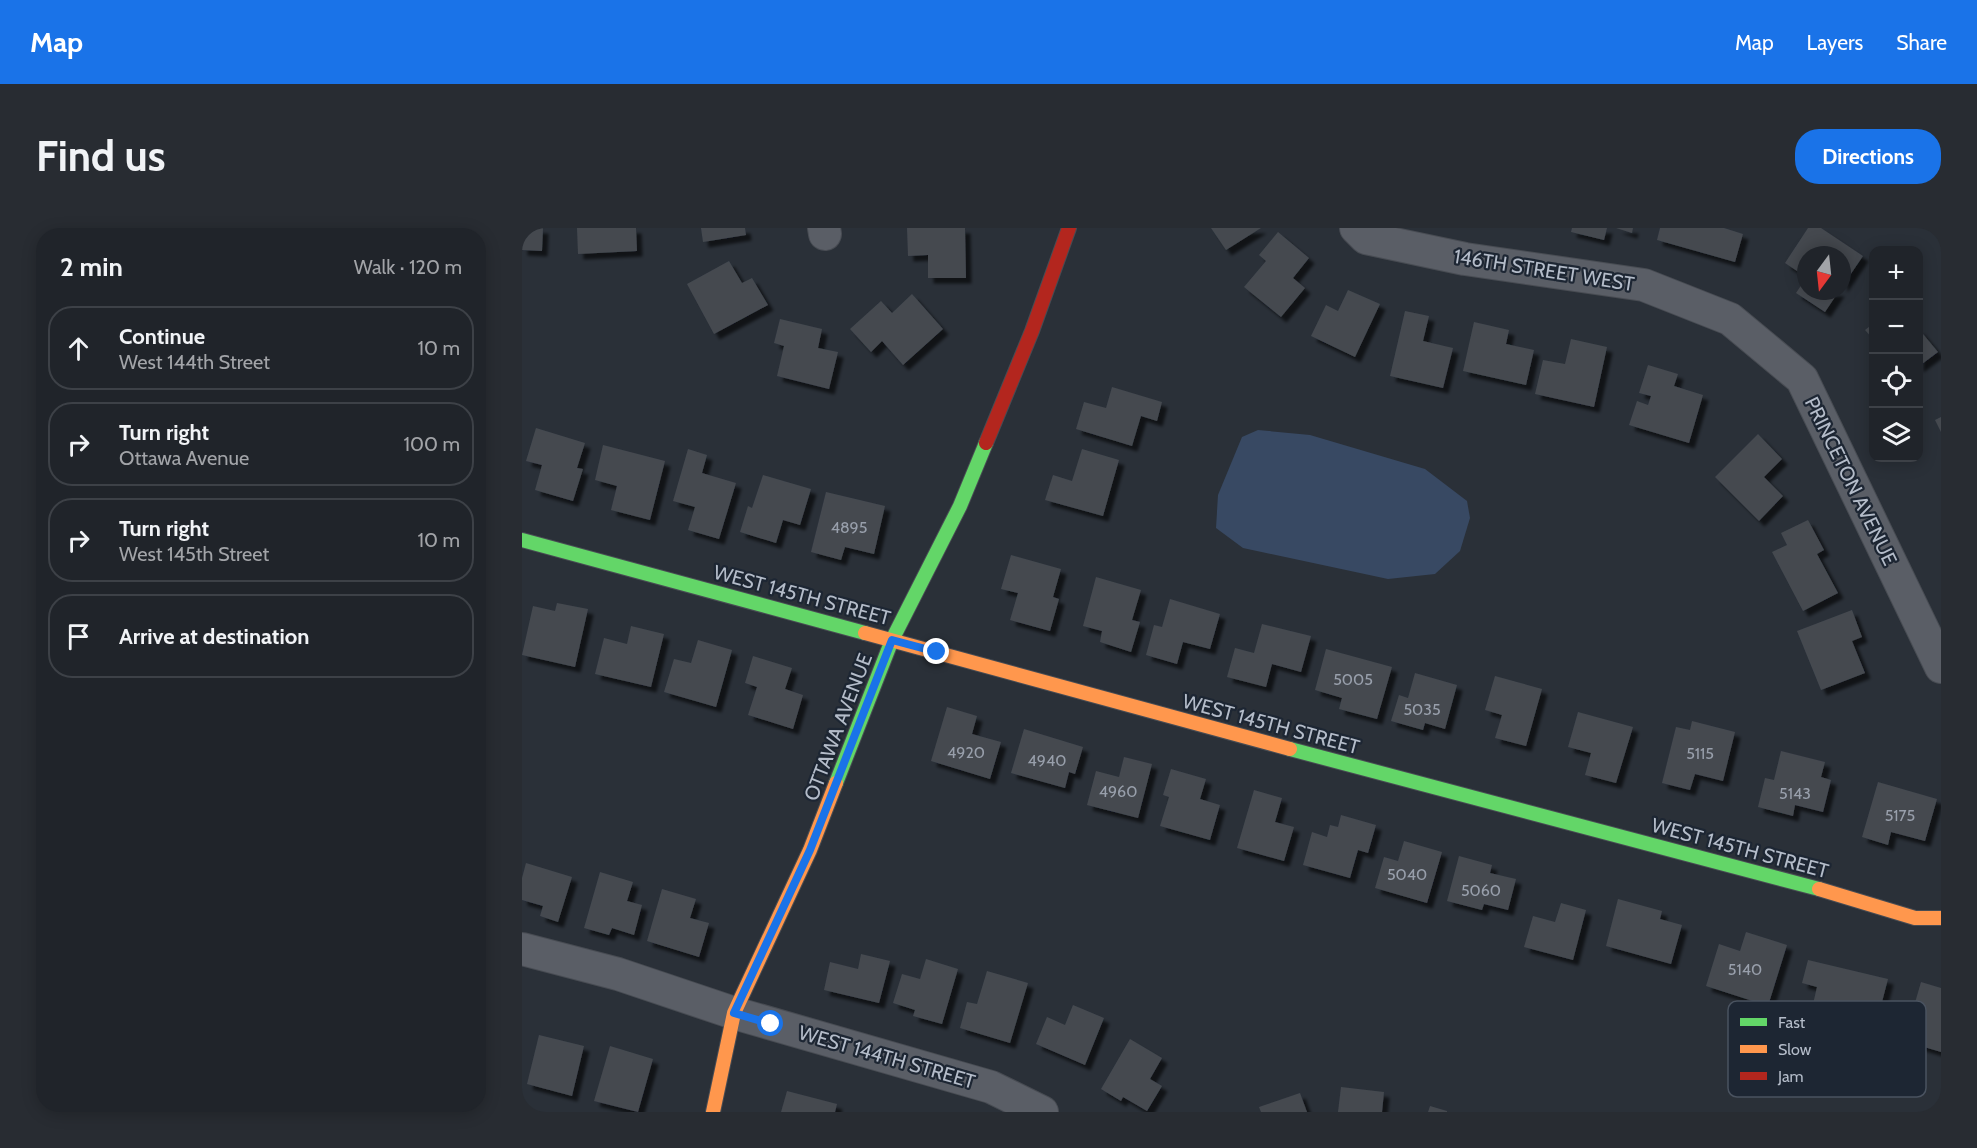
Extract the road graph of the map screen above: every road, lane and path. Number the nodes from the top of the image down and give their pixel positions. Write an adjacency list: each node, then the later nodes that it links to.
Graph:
1 (1069, 228): 5 (street, OTTAWA AVENUE)
2 (1356, 228): 3 (street, 146TH STREET WEST)
3 (1730, 319): 6 (street, PRINCETON AVENUE)
4 (522, 540): 5 (street, WEST 145TH STREET)
5 (892, 640): 7 (street, WEST 145TH STREET); 9 (street, OTTAWA AVENUE)
6 (1941, 667)
7 (1941, 918)
8 (522, 949): 9 (street, WEST 144TH STREET)
9 (734, 1013): 10 (street, OTTAWA AVENUE); 11 (street, WEST 144TH STREET)
10 (713, 1112)
11 (1042, 1112)

